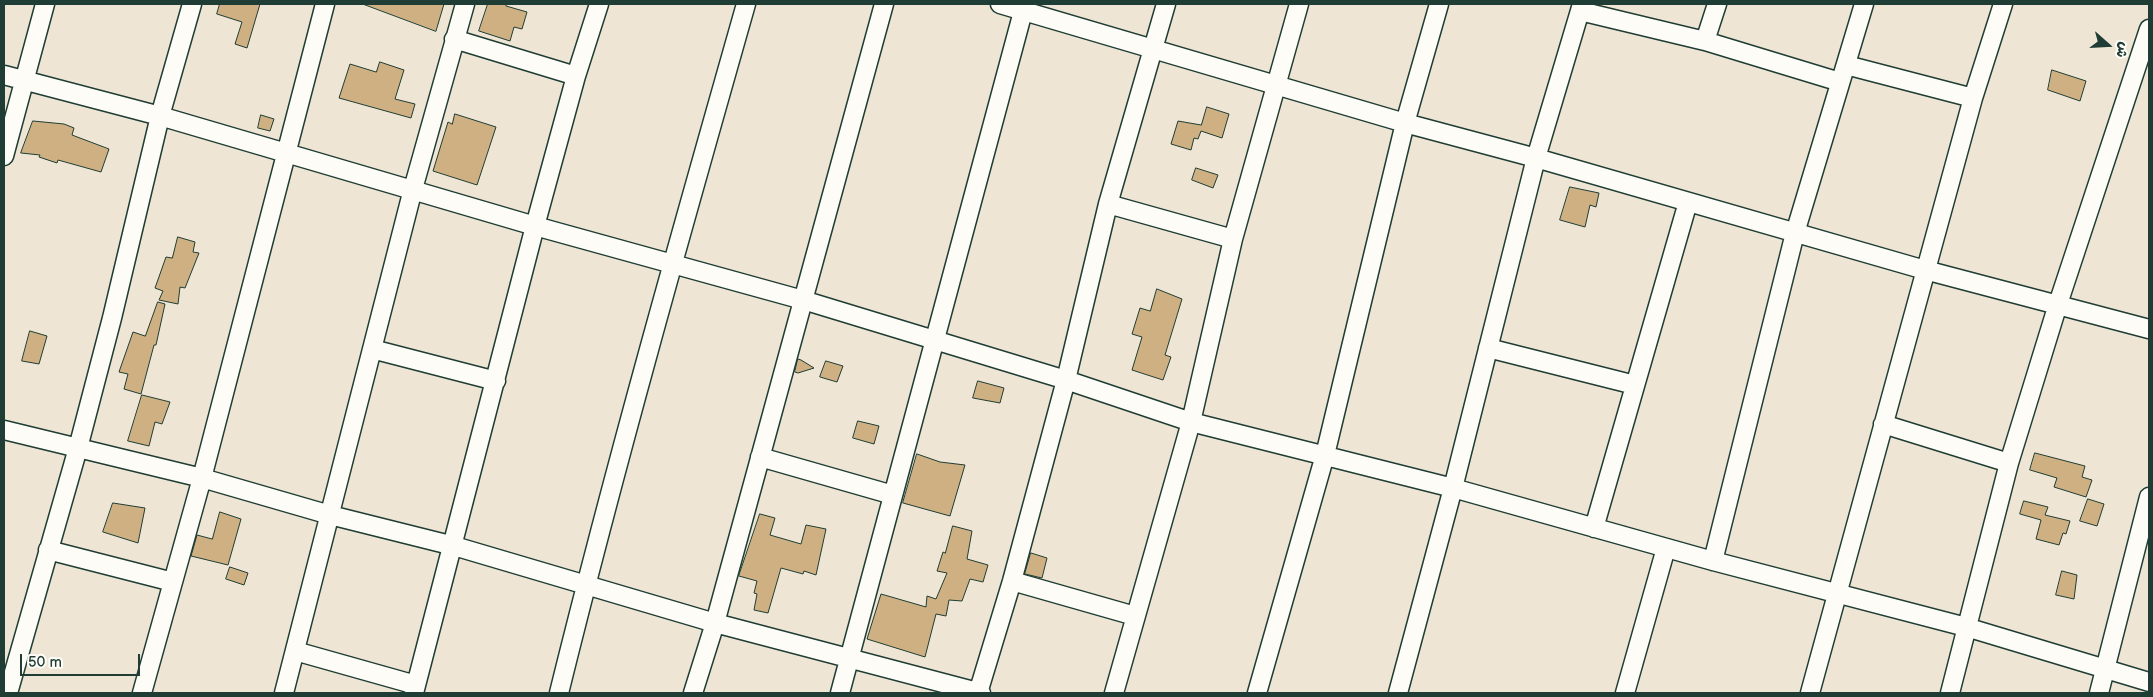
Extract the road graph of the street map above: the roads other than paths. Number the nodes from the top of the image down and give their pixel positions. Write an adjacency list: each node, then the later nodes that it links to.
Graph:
1 (45, 4): 25 (street)
2 (192, 4): 29 (street)
3 (325, 4): 31 (street)
4 (464, 4): 18 (street)
5 (598, 4): 24 (street)
6 (746, 4): 40 (street)
7 (884, 4): 42 (street)
8 (1000, 4): 15 (street)
9 (1166, 4): 20 (street)
10 (1299, 4): 27 (street)
11 (1439, 4): 30 (street)
12 (1717, 4): 19 (street)
13 (1864, 4): 22 (street)
14 (2003, 4): 28 (street)
15 (1024, 7): 20 (street); 45 (street)
16 (1581, 8): 19 (street); 33 (street)
17 (2149, 29): 21 (street)
18 (454, 39): 24 (street); 34 (street)
19 (1705, 42): 26 (street)
20 (1153, 47): 27 (street); 36 (street)
21 (2145, 63): 43 (street)
22 (1846, 64): 26 (street); 28 (street)
23 (4, 75): 25 (street)
24 (576, 76): 37 (street)
25 (24, 80): 29 (street); 32 (street)
26 (1840, 82): 38 (street)
27 (1275, 84): 30 (street); 39 (street)
28 (1973, 98): 41 (street)
29 (160, 116): 31 (street); 54 (street)
30 (1405, 123): 33 (street); 55 (street)
31 (286, 152): 34 (street); 58 (street)
32 (4, 156)
33 (1536, 158): 35 (street); 46 (street)
34 (413, 189): 37 (street); 47 (street)
35 (1688, 202): 38 (street); 50 (street)
36 (1108, 204): 39 (street); 48 (street)
37 (535, 226): 40 (street); 49 (street)
38 (1796, 234): 41 (street); 67 (street)
39 (1232, 239): 51 (street)
40 (672, 262): 42 (street); 70 (street)
41 (1926, 270): 43 (street); 52 (street)
42 (803, 300): 45 (street); 56 (street)
43 (2058, 304): 44 (street); 57 (street)
44 (2149, 329)
45 (936, 340): 48 (street); 60 (street)
46 (1488, 348): 50 (street); 59 (street)
47 (372, 349): 49 (street); 62 (street)
48 (1066, 380): 51 (street); 68 (street)
49 (496, 381): 64 (street)
50 (1635, 384): 63 (street)
51 (1191, 422): 55 (street); 72 (street)
52 (1883, 424): 57 (street); 71 (street)
53 (4, 430): 54 (street)
54 (78, 448): 58 (street); 66 (street)
55 (1325, 455): 59 (street); 88 (street)
56 (760, 457): 60 (street); 73 (street)
57 (2009, 463): 74 (street)
58 (202, 478): 62 (street); 69 (street)
59 (1453, 488): 63 (street); 89 (street)
60 (893, 495): 76 (street)
61 (2149, 498): 77 (street)
62 (330, 515): 64 (street); 75 (street)
63 (1594, 528): 65 (street)
64 (454, 546): 70 (street); 79 (street)
65 (1666, 548): 67 (street); 90 (street)
66 (48, 550): 69 (street); 80 (street)
67 (1713, 561): 71 (street)
68 (1012, 581): 72 (street); 86 (street)
69 (173, 582): 81 (street)
70 (585, 586): 73 (street); 83 (street)
71 (1837, 592): 74 (street); 91 (street)
72 (1135, 616): 87 (street)
73 (715, 623): 76 (street); 84 (street)
74 (1966, 627): 77 (street); 92 (street)
75 (295, 651): 79 (street); 82 (street)
76 (849, 658): 85 (street); 86 (street)
77 (2103, 670): 78 (street); 93 (street)
78 (2149, 682)
79 (415, 689)
80 (8, 693)
81 (142, 693)
82 (284, 693)
83 (558, 693)
84 (693, 693)
85 (840, 693)
86 (979, 693)
87 (1114, 693)
88 (1257, 693)
89 (1398, 693)
90 (1626, 693)
91 (1810, 693)
92 (1950, 693)
93 (2099, 693)

